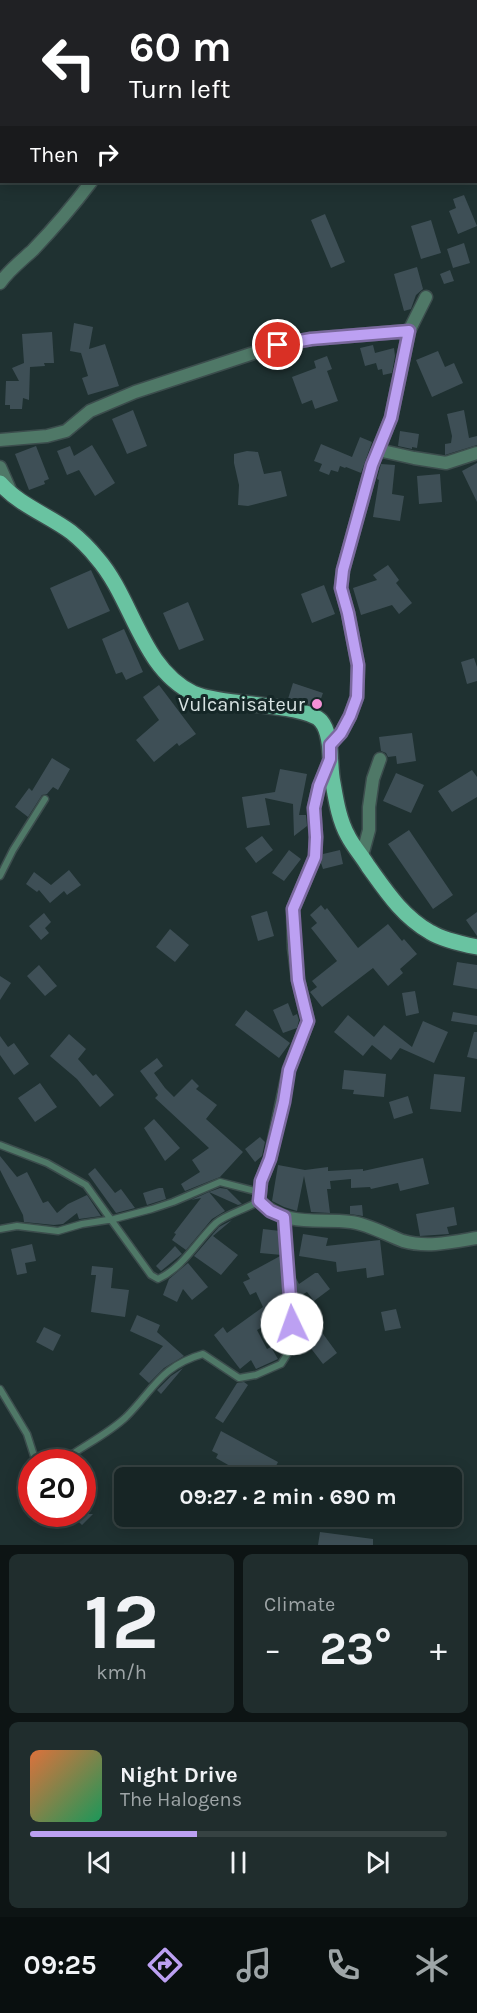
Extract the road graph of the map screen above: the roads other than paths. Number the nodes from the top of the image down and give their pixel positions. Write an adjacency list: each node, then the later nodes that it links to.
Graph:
1 (90, 183): 2 (street)
2 (0, 283)
3 (426, 297): 4 (street)
4 (409, 331): 5 (street); 6 (street)
5 (0, 440)
6 (378, 450): 7 (street); 10 (street)
7 (477, 453)
8 (0, 467): 9 (street)
9 (6, 488): 10 (main road)
10 (330, 752): 13 (main road); 17 (street)
11 (380, 759): 13 (street)
12 (45, 799): 14 (lane)
13 (362, 856): 15 (main road)
14 (0, 876)
15 (477, 947)
16 (0, 1145): 19 (lane)
17 (260, 1197): 18 (street); 19 (lane); 19 (lane)
18 (284, 1217): 21 (street); 24 (lane)
19 (110, 1219): 20 (lane)
20 (0, 1229)
21 (477, 1238)
22 (0, 1389): 23 (lane)
23 (32, 1449)
24 (80, 1449)

